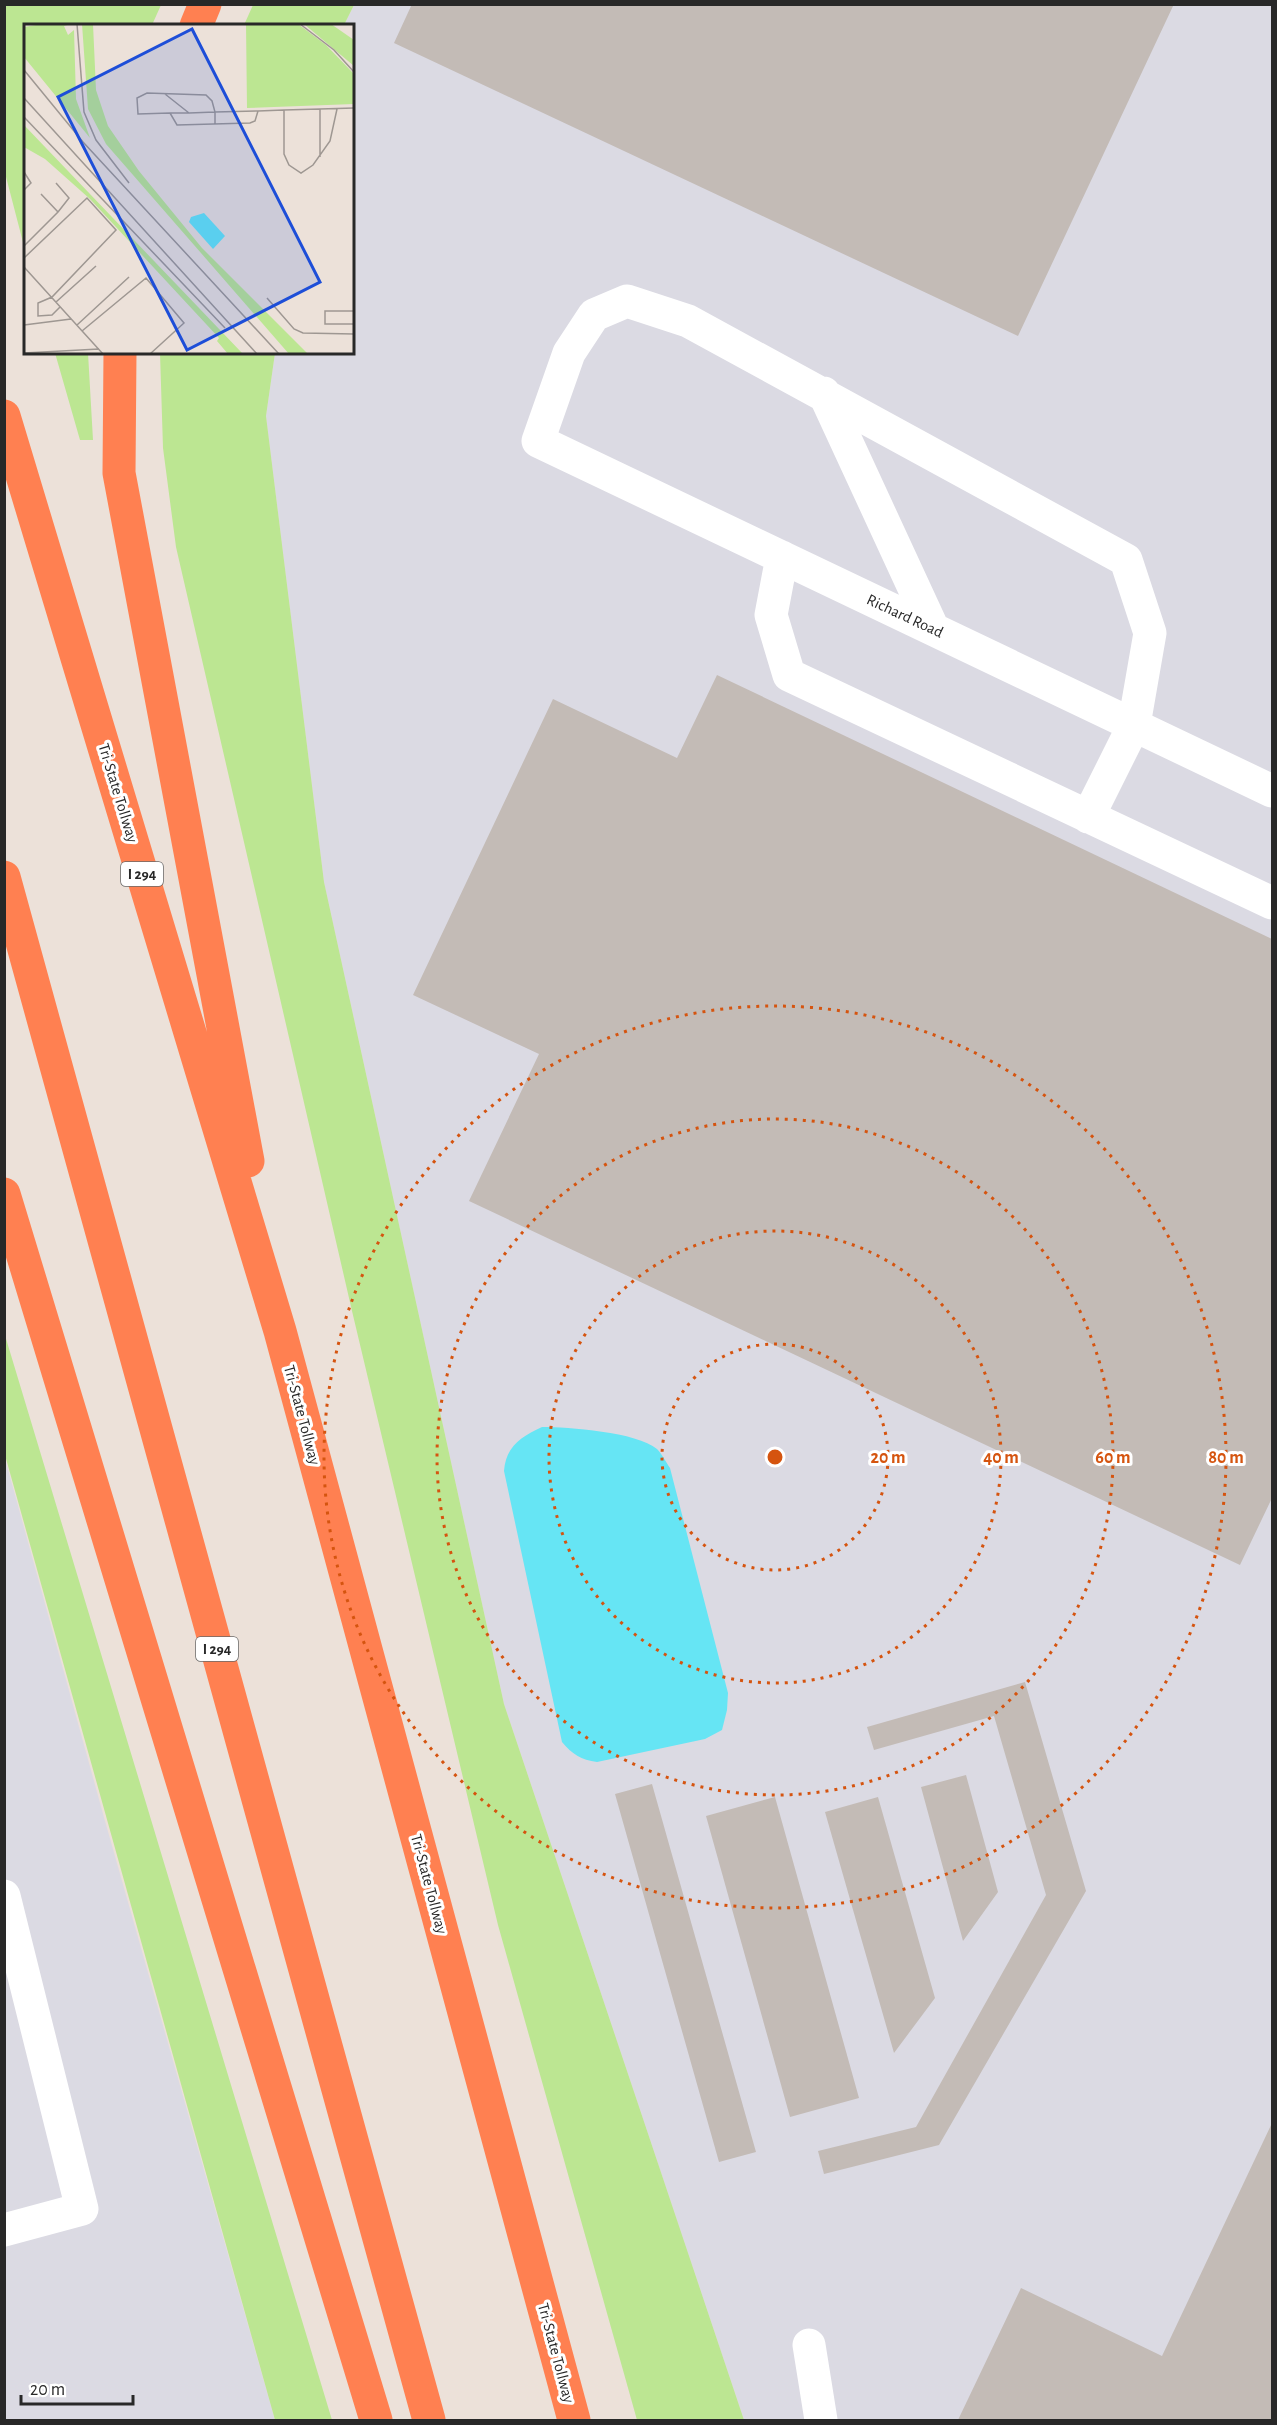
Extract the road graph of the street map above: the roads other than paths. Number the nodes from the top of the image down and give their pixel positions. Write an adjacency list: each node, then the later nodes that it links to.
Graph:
1 (205, 4): 2 (highway)
2 (197, 24)
3 (120, 354): 14 (highway)
4 (824, 393): 6 (street, Richard Road); 7 (street); 8 (street)
5 (4, 416): 14 (highway, Tri-State Tollway / I 294)
6 (782, 557): 7 (street, Richard Road); 10 (street)
7 (933, 629): 8 (street, Richard Road)
8 (1134, 725): 9 (street, Richard Road); 10 (street)
9 (1272, 791)
10 (1088, 817): 12 (street)
11 (4, 877): 19 (highway, I 294)
12 (1272, 903)
13 (4, 1194): 18 (highway)
14 (280, 1331): 20 (highway, Tri-State Tollway / I 294)
15 (4, 1896): 16 (street)
16 (4, 2230)
17 (809, 2345): 21 (street)
18 (376, 2421)
19 (429, 2421)
20 (574, 2421)
21 (820, 2421)

